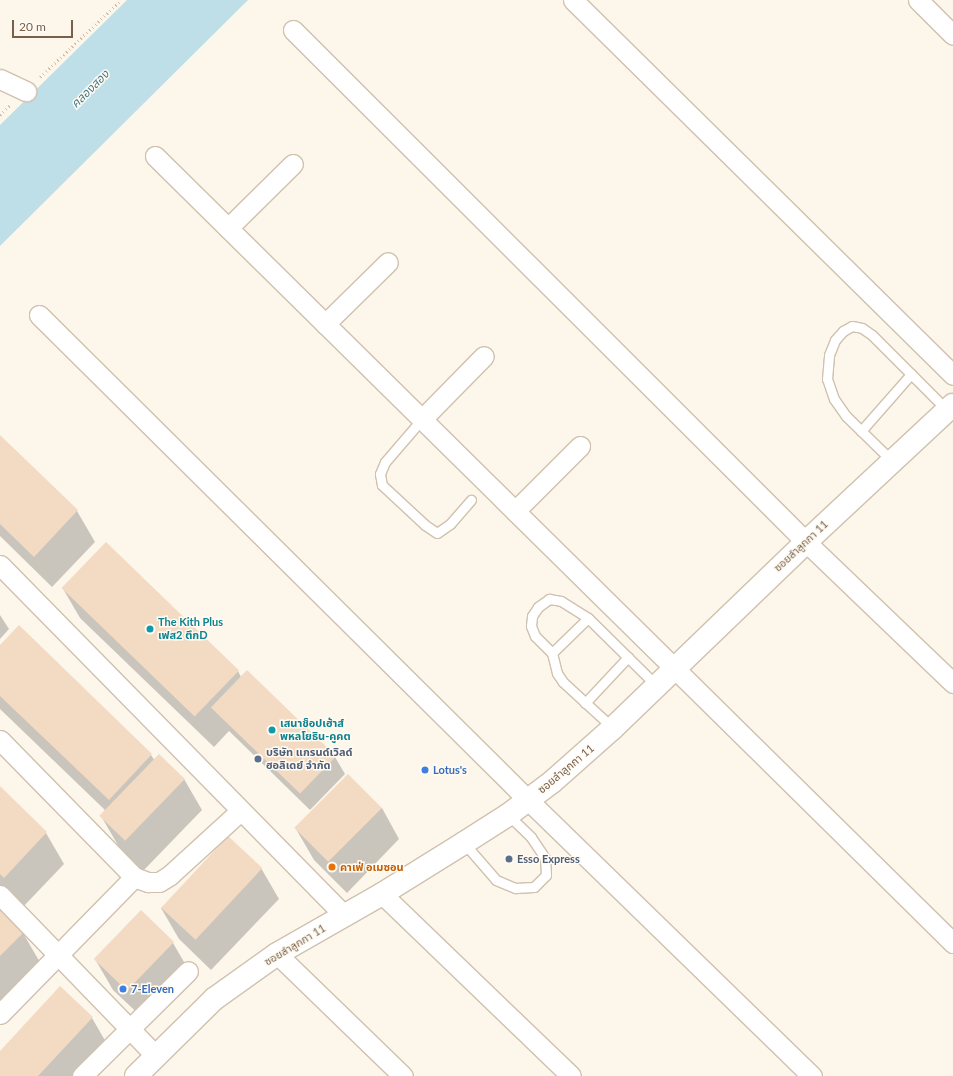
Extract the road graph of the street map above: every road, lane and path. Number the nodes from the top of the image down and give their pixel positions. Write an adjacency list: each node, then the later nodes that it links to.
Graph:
1 (121, 0): 7 (path)
2 (573, 0): 17 (street)
3 (918, 0): 5 (street)
4 (293, 30): 25 (street)
5 (953, 35)
6 (0, 79): 7 (street)
7 (26, 91): 8 (path)
8 (0, 115)
9 (155, 156): 11 (street)
10 (293, 164): 11 (street)
11 (228, 228): 14 (street)
12 (388, 262): 14 (street)
13 (39, 315): 36 (street)
14 (326, 324): 19 (street)
15 (484, 356): 19 (street)
16 (911, 374): 18 (lane); 20 (lane); 20 (lane)
17 (953, 375)
18 (950, 408): 22 (street, ซอยลำลูกกา 11)
19 (422, 419): 23 (lane); 24 (street)
20 (861, 431): 22 (lane)
21 (580, 446): 24 (street)
22 (892, 461): 25 (street, ซอยลำลูกกา 11)
23 (471, 500)
24 (515, 511): 30 (street)
25 (806, 542): 30 (street, ซอยลำลูกกา 11); 31 (street)
26 (0, 565): 37 (street)
27 (588, 618): 28 (lane); 28 (lane); 29 (lane)
28 (552, 653): 33 (lane)
29 (628, 657): 32 (lane); 33 (lane)
30 (674, 667): 32 (street, ซอยลำลูกกา 11); 44 (street)
31 (953, 683)
32 (656, 685): 34 (street, ซอยลำลูกกา 11)
33 (585, 702): 34 (lane)
34 (613, 728): 36 (street, ซอยลำลูกกา 11)
35 (0, 740): 40 (street)
36 (528, 800): 38 (street, ซอยลำลูกกา 11); 55 (street)
37 (240, 810): 40 (street); 43 (street)
38 (508, 815): 39 (street, ซอยลำลูกกา 11); 39 (lane)
39 (464, 843): 41 (street, ซอยลำลูกกา 11)
40 (134, 877): 45 (street)
41 (382, 894): 43 (street, ซอยลำลูกกา 11); 54 (street)
42 (0, 895): 45 (street)
43 (345, 916): 46 (street, ซอยลำลูกกา 11)
44 (953, 943)
45 (57, 954): 48 (street); 49 (street)
46 (277, 954): 50 (street, ซอยลำลูกกา 11); 53 (street)
47 (188, 970): 49 (street)
48 (0, 1014)
49 (129, 1028): 50 (street); 51 (street)
50 (156, 1056): 52 (street, ซอยลำลูกกา 11)
51 (82, 1076)
52 (136, 1076)
53 (402, 1076)
54 (571, 1076)
55 (812, 1076)

